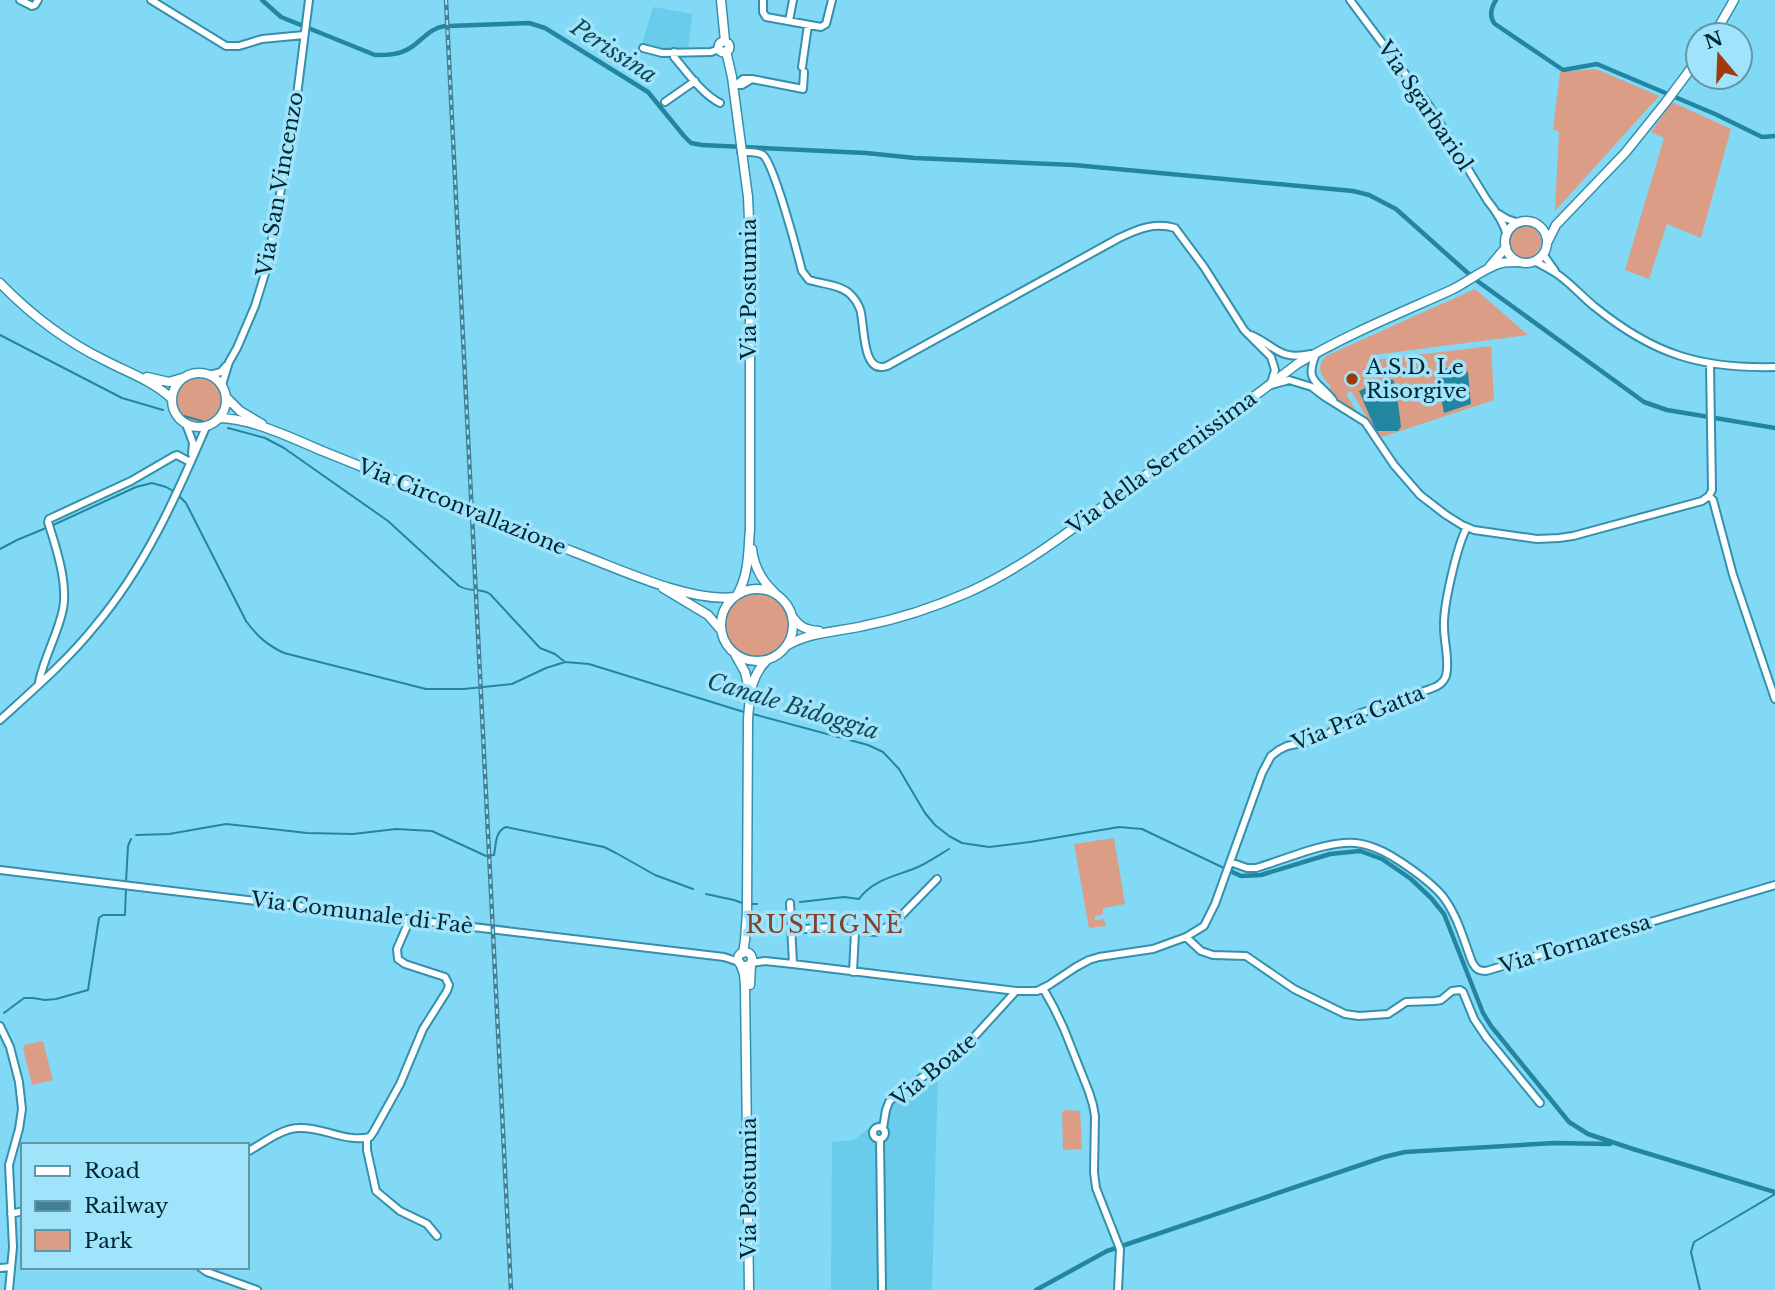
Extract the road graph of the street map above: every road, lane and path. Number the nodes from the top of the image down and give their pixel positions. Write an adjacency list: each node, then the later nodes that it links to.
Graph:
1 (20, 0): 2 (street)
2 (38, 0)
3 (151, 0): 14 (street)
4 (309, 0): 14 (street, Via San Vincenzo)
5 (721, 0): 16 (main road, Via Postumia)
6 (763, 0): 11 (street)
7 (793, 0): 11 (street)
8 (832, 0): 13 (street)
9 (1350, 0): 24 (street, Via Sgarbariol)
10 (1734, 0): 12 (main road)
11 (789, 21): 13 (street)
12 (1722, 21)
13 (808, 25): 20 (street)
14 (305, 30): 39 (street, Via San Vincenzo)
15 (643, 48): 17 (street)
16 (722, 50): 17 (street); 20 (main road, Via Postumia)
17 (674, 52): 19 (street)
18 (1684, 78): 26 (main road)
19 (695, 81): 21 (street); 22 (street)
20 (735, 85): 23 (main road, Via Postumia)
21 (665, 102)
22 (720, 103)
23 (741, 152): 37 (street); 57 (main road, Via Postumia)
24 (1497, 213): 25 (street); 28 (street, Via Sgarbariol)
25 (1519, 223): 27 (main road); 28 (main road)
26 (1556, 225): 27 (main road); 29 (main road)
27 (1542, 228): 29 (main road)
28 (1507, 235): 30 (main road)
29 (1547, 243): 31 (main road)
30 (1506, 247): 33 (main road); 34 (main road, Via della Serenissima)
31 (1544, 254): 32 (main road); 35 (street)
32 (1535, 261): 33 (main road); 35 (street)
33 (1519, 262): 34 (main road, Via della Serenissima)
34 (1486, 270): 38 (main road, Via della Serenissima)
35 (1556, 273): 40 (street)
36 (0, 284): 42 (main road)
37 (1249, 334): 38 (street); 46 (street)
38 (1316, 353): 46 (main road, Via della Serenissima); 49 (street)
39 (229, 362): 43 (street); 45 (street, Via San Vincenzo)
40 (1710, 364): 41 (street); 55 (street)
41 (1775, 367)
42 (131, 372): 44 (main road); 48 (main road)
43 (209, 374): 44 (main road); 45 (main road)
44 (183, 378): 48 (main road)
45 (222, 385): 47 (main road)
46 (1270, 385): 49 (street); 63 (main road, Via della Serenissima)
47 (226, 397): 50 (main road); 53 (main road, Via Circonvallazione)
48 (172, 399): 51 (main road)
49 (1335, 402): 56 (street)
50 (219, 418): 52 (main road); 53 (main road, Via Circonvallazione)
51 (186, 424): 52 (main road); 54 (street)
52 (206, 427): 54 (street)
53 (270, 429): 58 (main road, Via Circonvallazione, bridge)
54 (191, 459): 67 (street); 67 (street)
55 (1709, 496): 56 (street); 69 (street)
56 (1467, 527): 71 (street, Via Pra Gatta)
57 (750, 529): 59 (main road, Via Postumia); 60 (main road, Via Postumia)
58 (654, 583): 59 (main road, Via Circonvallazione); 62 (main road, Via Circonvallazione)
59 (736, 596): 60 (main road); 62 (main road)
60 (779, 597): 61 (main road)
61 (790, 612): 63 (main road); 64 (main road)
62 (721, 631): 65 (main road)
63 (829, 631): 64 (main road, Via della Serenissima)
64 (786, 646): 66 (main road)
65 (734, 654): 66 (main road); 68 (main road, Via Postumia)
66 (767, 660): 68 (main road, Via Postumia)
67 (39, 684): 70 (street)
68 (750, 697): 80 (main road, Via Postumia)
69 (1775, 699)
70 (0, 720)
71 (1229, 863): 74 (street, Via Tornaressa); 79 (street, Via Pra Gatta)
72 (0, 870): 76 (street, Via Comunale di Faè)
73 (937, 879): 78 (street)
74 (1775, 885)
75 (790, 902): 77 (street)
76 (410, 919): 80 (street, Via Comunale di Faè); 87 (street)
77 (792, 930): 78 (street); 81 (street)
78 (855, 931): 82 (street)
79 (1186, 937): 83 (street, Via Pra Gatta); 86 (street)
80 (745, 959): 81 (street, Via Pra Gatta); 97 (main road, Via Postumia)
81 (793, 964): 82 (street, Via Pra Gatta)
82 (853, 972): 84 (street, Via Pra Gatta)
83 (1043, 988): 84 (street, Via Pra Gatta); 99 (street)
84 (1016, 991): 98 (street, Via Boate)
85 (0, 1026): 90 (street)
86 (1540, 1103)
87 (367, 1138): 88 (street); 91 (street)
88 (248, 1151)
89 (21, 1212): 90 (street)
90 (11, 1214): 92 (street)
91 (437, 1236)
92 (11, 1266): 93 (street); 95 (street)
93 (0, 1268)
94 (203, 1269): 96 (street)
95 (9, 1290)
96 (257, 1290)
97 (751, 1290)
98 (882, 1290)
99 (1118, 1290)

